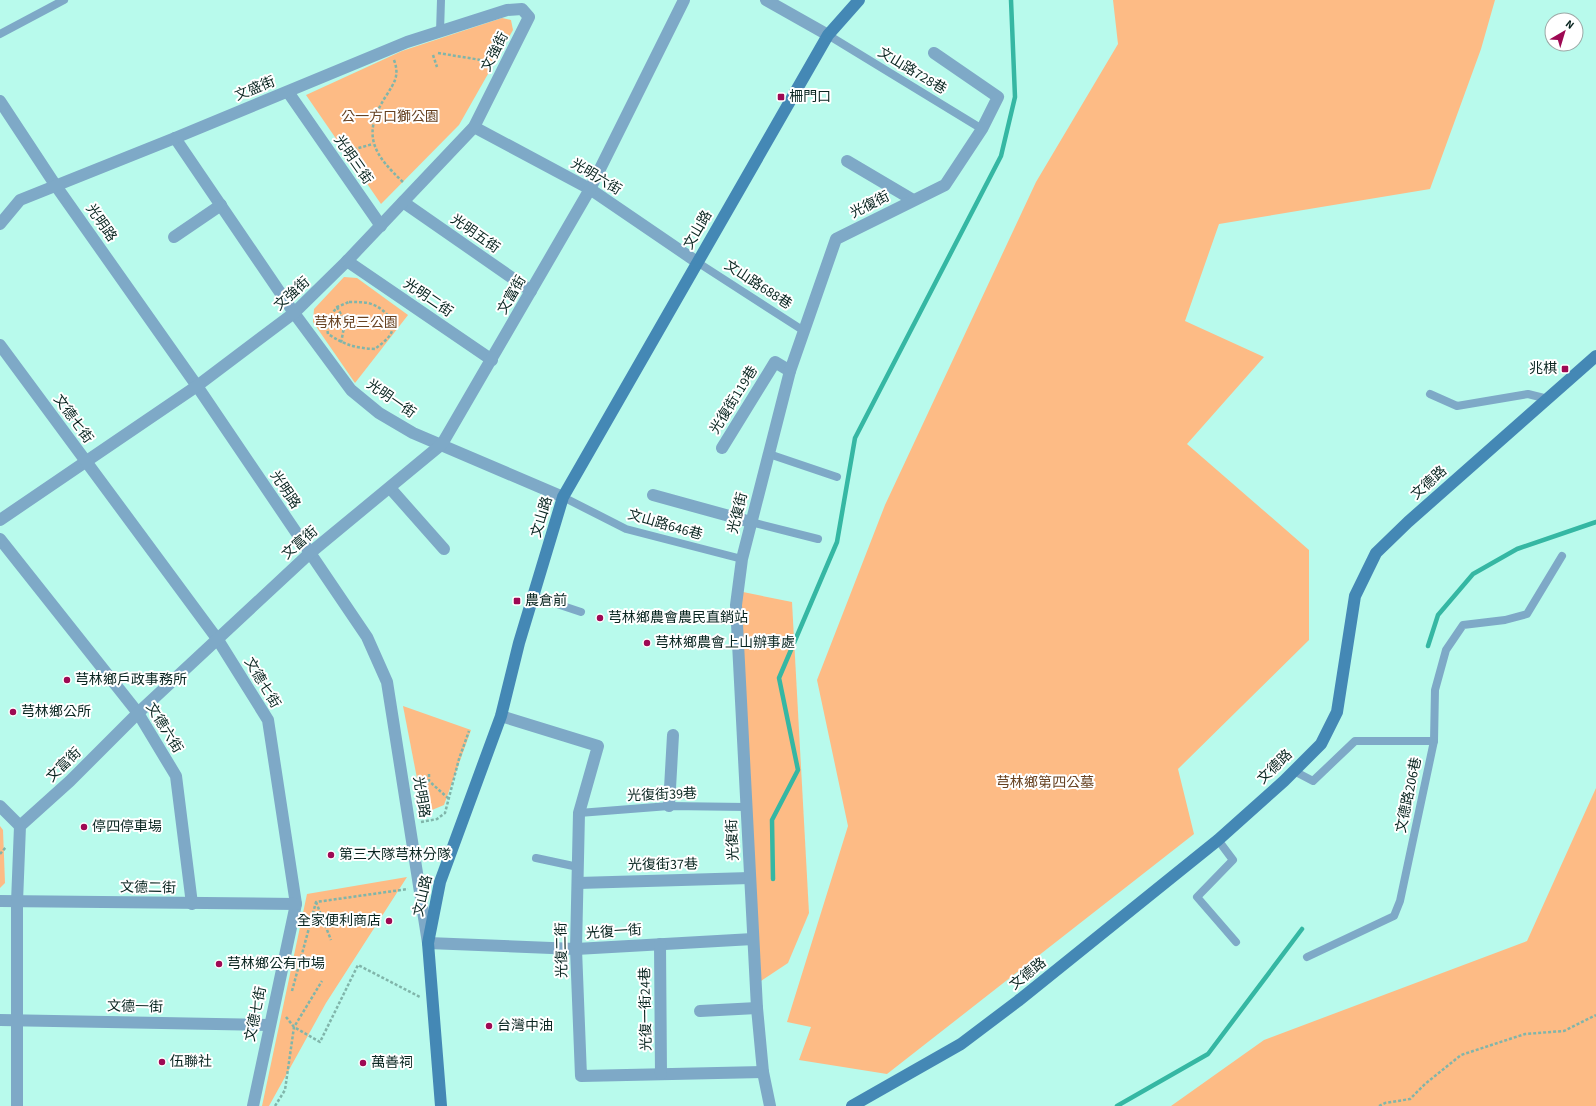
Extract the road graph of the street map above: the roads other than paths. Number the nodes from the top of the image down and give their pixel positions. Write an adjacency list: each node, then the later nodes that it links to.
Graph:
1 (64, 0): 8 (lane)
2 (441, 0): 7 (lane)
3 (684, 0): 18 (street, 文富街)
4 (766, 0): 9 (street)
5 (854, 2): 9 (main road, 文山路)
6 (529, 17): 7 (street, 文盛街); 13 (street, 文強街)
7 (440, 32): 11 (street, 文盛街)
8 (0, 34)
9 (828, 35): 14 (lane, 文山路728巷); 26 (main road, 文山路)
10 (934, 53): 14 (street, 光復街)
11 (288, 92): 15 (street, 文盛街); 23 (street, 光明三街)
12 (2, 108): 17 (street, 光明路)
13 (474, 127): 18 (street, 光明六街); 20 (street, 文強街)
14 (982, 129): 19 (street, 光復街)
15 (175, 138): 17 (street, 文盛街); 21 (street, 光明一街)
16 (847, 161): 19 (street)
17 (56, 186): 22 (street, 文盛街); 34 (street, 光明路)
18 (590, 190): 26 (street, 光明六街); 27 (street, 文富街)
19 (913, 200): 29 (street, 光復街)
20 (403, 202): 23 (street, 文強街); 27 (street, 光明五街)
21 (221, 205): 24 (street); 28 (street, 光明一街)
22 (0, 224)
23 (381, 226): 25 (street, 文強街)
24 (174, 237)
25 (347, 261): 28 (street, 文強街); 32 (street, 光明二街)
26 (697, 262): 29 (lane, 文山路688巷); 44 (main road, 文山路)
27 (531, 291): 32 (street, 文富街)
28 (294, 314): 34 (street, 文強街); 37 (street, 光明一街)
29 (804, 331): 33 (street, 光復街)
30 (0, 345): 40 (street, 文德七街)
31 (1596, 356): 36 (main road, 文德路)
32 (492, 360): 37 (street, 文富街)
33 (790, 371): 38 (street, 光復街119巷); 39 (street, 光復街)
34 (197, 386): 40 (street, 文強街); 50 (street, 光明路)
35 (1430, 394): 36 (lane)
36 (1548, 398): 60 (main road, 文德路)
37 (442, 444): 42 (street, 文富街); 44 (street, 光明一街)
38 (722, 448)
39 (769, 454): 41 (lane); 46 (street, 光復街)
40 (86, 463): 45 (street, 文強街); 55 (street, 文德七街)
41 (838, 477)
42 (390, 488): 49 (street); 50 (street, 文富街)
43 (653, 496): 46 (street)
44 (563, 497): 52 (lane, 文山路646巷); 53 (main road, 文山路)
45 (0, 520)
46 (751, 522): 47 (lane); 52 (street, 光復街)
47 (818, 539)
48 (0, 540): 56 (street, 文德六街)
49 (444, 549)
50 (310, 553): 55 (street, 文富街); 77 (street, 光明路)
51 (1562, 556): 59 (lane)
52 (742, 559): 63 (street, 光復街)
53 (533, 596): 54 (lane); 57 (main road, 文山路)
54 (581, 612)
55 (218, 640): 56 (street, 文富街); 74 (street, 文德七街)
56 (138, 713): 65 (street, 文富街); 73 (street, 文德六街)
57 (501, 716): 64 (street, 光復二街); 77 (main road, 文山路)
58 (673, 735): 62 (street)
59 (1434, 741): 60 (lane, 文德路206巷); 80 (lane, 文德路206巷)
60 (1294, 771): 66 (main road, 文德路)
61 (0, 806): 65 (street)
62 (669, 806): 63 (lane, 光復街39巷); 64 (lane, 光復街39巷)
63 (746, 807): 69 (street, 光復街)
64 (580, 813): 68 (street, 光復二街)
65 (20, 826): 72 (street)
66 (1218, 840): 76 (lane); 92 (main road, 文德路)
67 (536, 858): 68 (lane)
68 (578, 867): 70 (street, 光復二街)
69 (750, 878): 70 (street, 光復街37巷); 75 (street, 光復街)
70 (578, 882): 79 (street, 光復二街)
71 (0, 901): 72 (street, 文德二街)
72 (17, 902): 73 (street, 文德二街); 84 (street)
73 (192, 904): 74 (street, 文德二街)
74 (296, 904): 85 (street, 文德七街)
75 (753, 939): 78 (street, 光復一街); 81 (street, 光復街)
76 (1236, 942)
77 (428, 943): 79 (street, 光復一街); 90 (main road, 文山路)
78 (660, 944): 79 (street, 光復一街); 87 (street, 光復一街24巷)
79 (576, 949): 87 (street, 光復二街)
80 (1307, 957)
81 (757, 1008): 82 (street); 86 (street, 光復街)
82 (700, 1010)
83 (0, 1020): 84 (street, 文德一街)
84 (18, 1020): 85 (street, 文德一街); 88 (street)
85 (269, 1025): 89 (street, 文德七街)
86 (763, 1072): 87 (street, 光復二街); 91 (street, 光復街)
87 (662, 1074)
88 (17, 1106)
89 (253, 1106)
90 (440, 1106)
91 (770, 1106)
92 (852, 1106)

